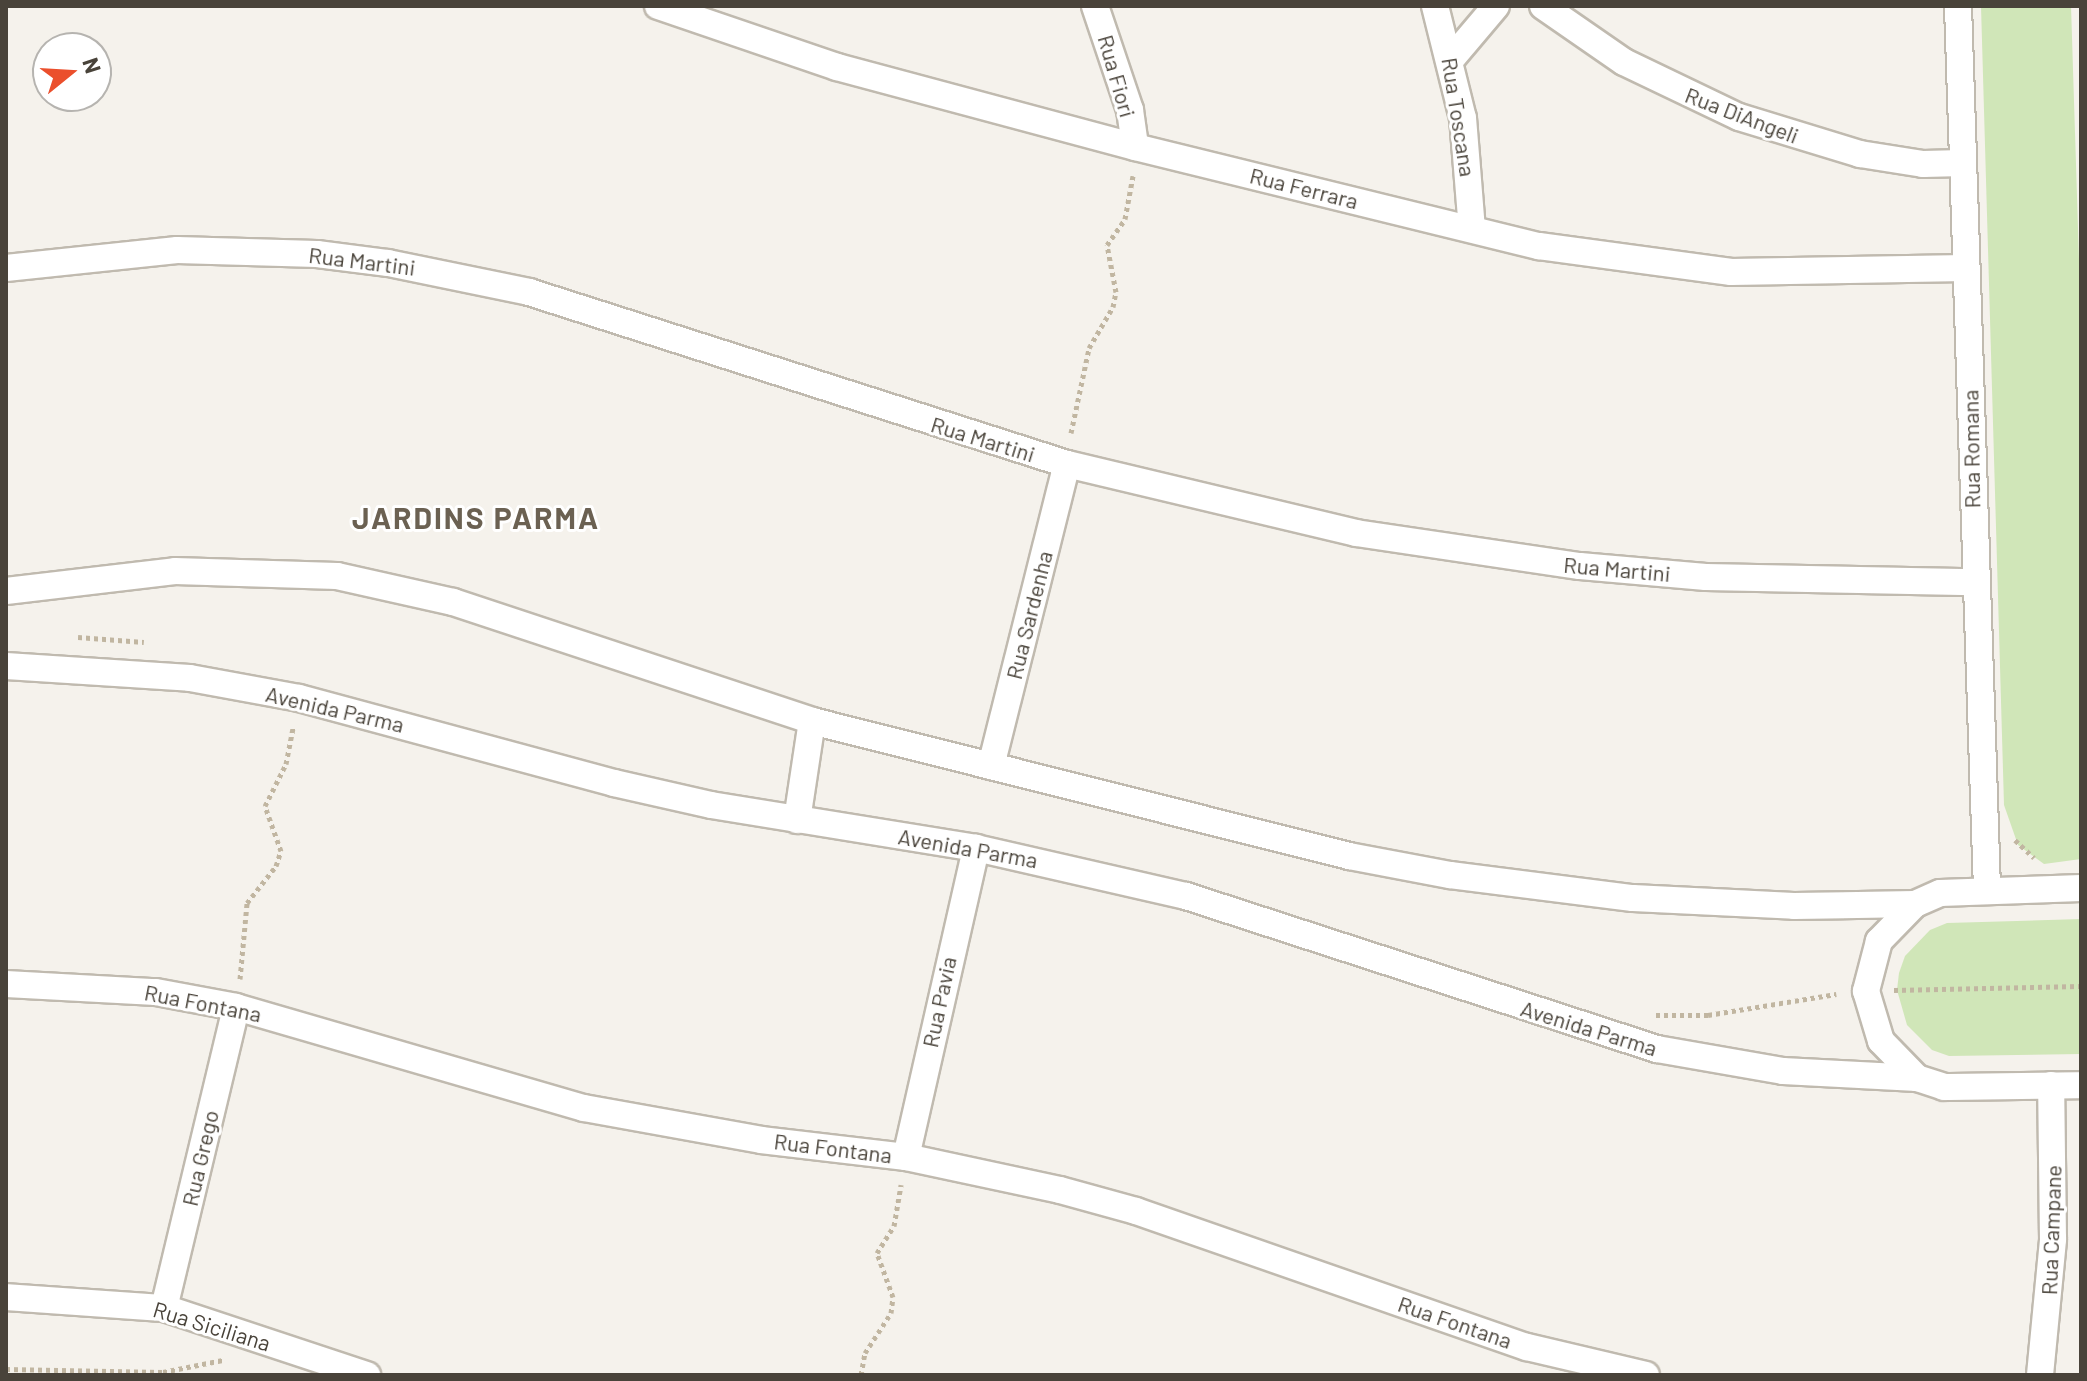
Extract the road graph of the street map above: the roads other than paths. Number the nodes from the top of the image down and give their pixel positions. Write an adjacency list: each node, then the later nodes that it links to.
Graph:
1 (658, 6): 8 (street, Rua Ferrara)
2 (736, 6): 8 (street)
3 (1095, 6): 10 (street, Rua Fiori)
4 (1435, 6): 9 (street, Rua Toscana)
5 (1496, 6): 9 (street)
6 (1543, 6): 11 (street, Rua DiAngeli)
7 (1958, 6): 11 (street, Rua Romana)
8 (748, 33): 10 (street, Rua Ferrara)
9 (1452, 58): 12 (street, Rua Toscana)
10 (1135, 147): 12 (street, Rua Ferrara)
11 (1963, 163): 14 (street, Rua Romana)
12 (1472, 229): 14 (street, Rua Ferrara)
13 (6, 268): 15 (street, Rua Martini)
14 (1966, 268): 16 (street, Rua Romana)
15 (1067, 464): 16 (street, Rua Martini); 20 (street, Rua Sardenha)
16 (1974, 582): 24 (street, Rua Romana)
17 (6, 591): 19 (street)
18 (6, 666): 21 (street, Avenida Parma)
19 (812, 721): 20 (street); 21 (street)
20 (991, 766): 25 (street)
21 (797, 820): 22 (street, Avenida Parma)
22 (976, 848): 28 (street, Avenida Parma); 31 (street, Rua Pavia)
23 (2081, 888): 24 (street)
24 (1987, 891): 25 (street)
25 (1915, 904): 28 (street)
26 (6, 984): 27 (street, Rua Fontana)
27 (236, 1007): 31 (street, Rua Fontana); 33 (street, Rua Grego)
28 (1917, 1078): 29 (street, Avenida Parma)
29 (2051, 1085): 30 (street, Avenida Parma); 37 (street, Rua Campane)
30 (2081, 1085)
31 (906, 1157): 36 (street, Rua Fontana)
32 (6, 1297): 33 (street, Rua Siciliana)
33 (164, 1308): 34 (street, Rua Siciliana)
34 (333, 1371): 35 (street, Rua Siciliana)
35 (367, 1375)
36 (1646, 1375)
37 (2040, 1375)

